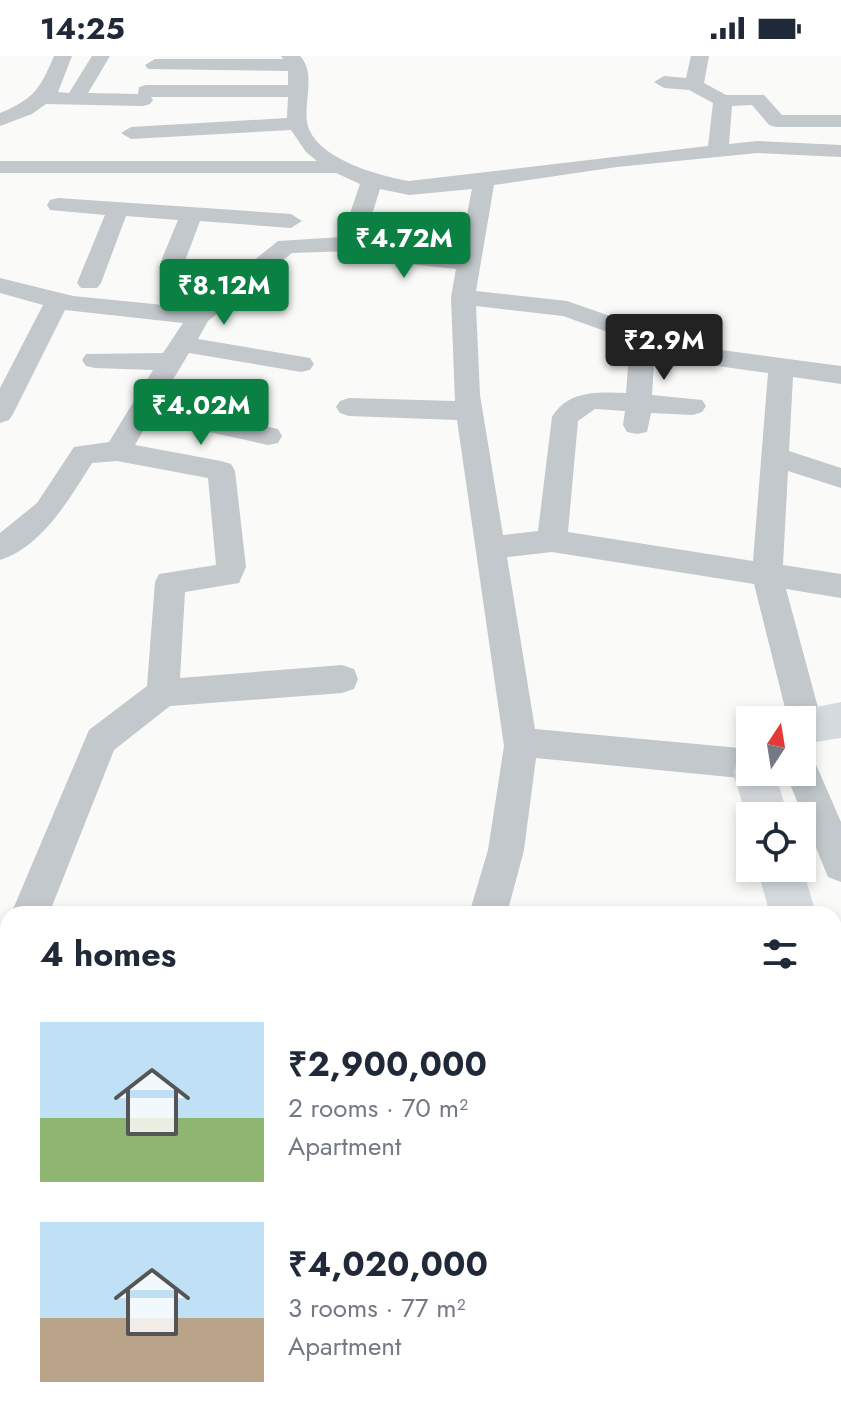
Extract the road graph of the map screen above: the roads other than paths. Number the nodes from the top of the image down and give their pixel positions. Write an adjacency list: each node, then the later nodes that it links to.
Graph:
1 (63, 56): 11 (street)
2 (101, 56): 12 (street)
3 (700, 56): 7 (street)
4 (294, 60): 5 (street); 8 (street)
5 (156, 61): 10 (street)
6 (664, 82): 7 (street)
7 (694, 85): 13 (street)
8 (298, 91): 10 (street); 17 (street)
9 (0, 95): 11 (street)
10 (145, 95): 12 (street); 19 (street)
11 (44, 96): 12 (street); 14 (street)
12 (74, 100)
13 (723, 101): 15 (street); 21 (street)
14 (0, 120)
15 (799, 121): 16 (street); 20 (street)
16 (841, 121)
17 (298, 124): 18 (street); 24 (street)
18 (213, 129): 19 (street); 26 (street)
19 (131, 133): 25 (street)
20 (808, 149): 21 (street); 22 (street)
21 (718, 151): 28 (street)
22 (841, 151)
23 (0, 167): 25 (street)
24 (339, 167): 26 (street); 27 (street)
25 (118, 168): 26 (street)
26 (211, 168)
27 (372, 181): 28 (street); 34 (street)
28 (484, 181): 37 (street)
29 (299, 196): 33 (street)
30 (58, 205): 31 (street)
31 (118, 209): 32 (street); 38 (street)
32 (192, 214): 33 (street); 36 (street)
33 (291, 221): 35 (street)
34 (351, 244): 35 (street); 37 (street)
35 (284, 248): 42 (street)
36 (173, 261)
37 (469, 263): 40 (street)
38 (89, 283)
39 (0, 285): 41 (street)
40 (463, 297): 43 (street); 52 (street)
41 (57, 301): 42 (street); 53 (street)
42 (199, 316): 44 (street)
43 (643, 336): 47 (street); 54 (street)
44 (176, 353): 45 (street); 46 (street); 51 (street)
45 (95, 360)
46 (301, 364)
47 (781, 367): 48 (street); 57 (street)
48 (841, 375)
49 (693, 406): 54 (street)
50 (349, 407): 52 (street)
51 (144, 409): 55 (street); 56 (street)
52 (469, 411): 60 (street)
53 (0, 414)
54 (637, 414): 59 (street)
55 (268, 436)
56 (117, 451): 61 (street); 65 (street)
57 (775, 456): 58 (street); 62 (street)
58 (841, 478)
59 (552, 541): 60 (street); 62 (street)
60 (490, 548): 67 (street)
61 (0, 549)
62 (767, 575): 63 (street); 66 (street)
63 (841, 586)
64 (342, 679): 65 (street)
65 (163, 693): 72 (street)
66 (810, 706)
67 (520, 742): 68 (street); 73 (street)
68 (736, 763)
69 (808, 786): 70 (street)
70 (841, 865)
71 (784, 882): 74 (main road)
72 (33, 906)
73 (490, 906)
74 (791, 906)

